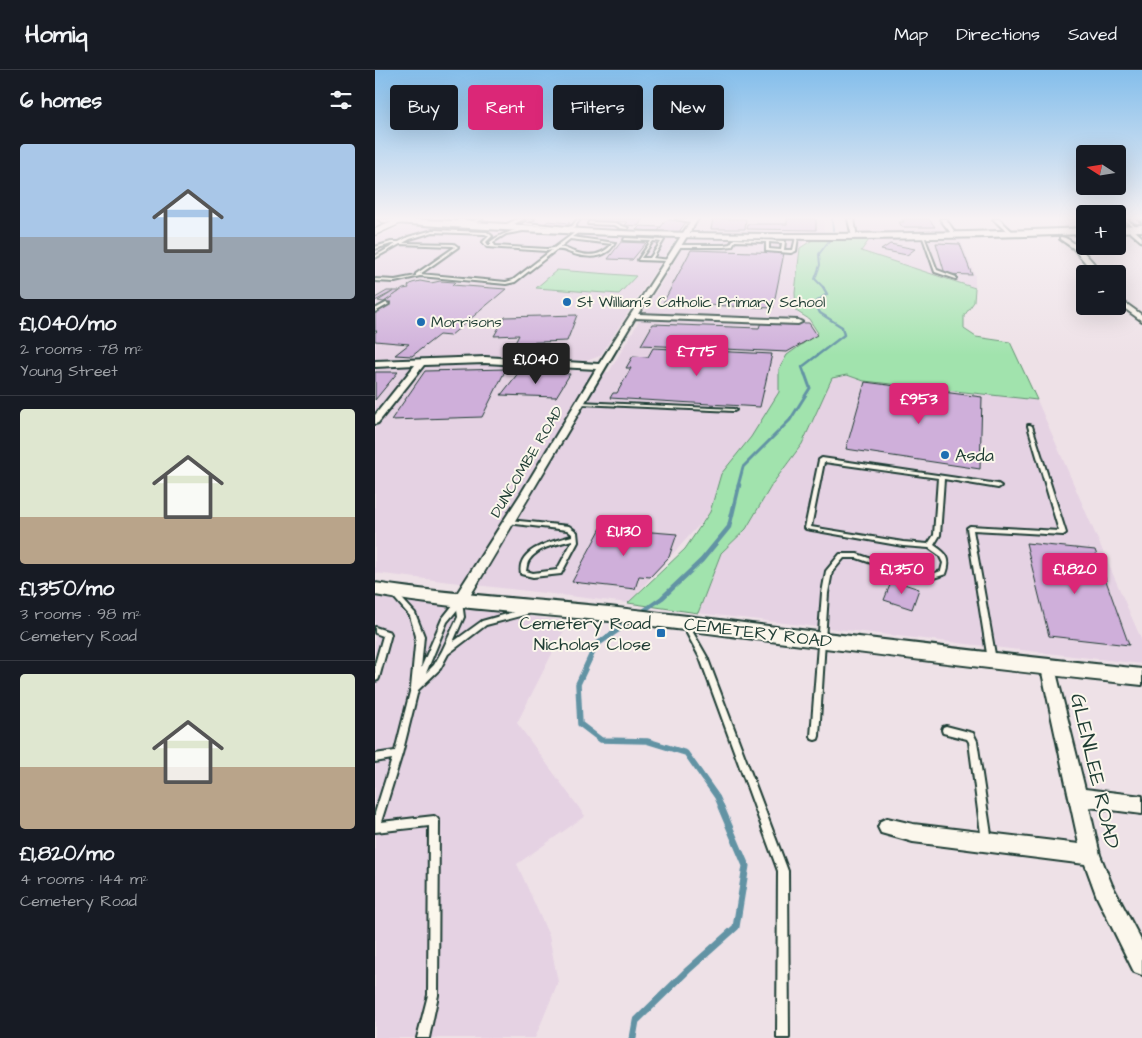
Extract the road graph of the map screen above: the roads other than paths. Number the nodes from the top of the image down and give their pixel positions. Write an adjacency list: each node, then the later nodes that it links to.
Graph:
1 (430, 264): 5 (lane)
2 (535, 264): 5 (lane)
3 (665, 264): 11 (street, DUNCOMBE ROAD)
4 (933, 264): 6 (lane)
5 (419, 276): 7 (lane)
6 (955, 278)
7 (375, 280)
8 (387, 304): 10 (lane)
9 (1126, 306): 12 (street)
10 (375, 311)
11 (633, 316): 13 (street); 16 (street, DUNCOMBE ROAD)
12 (1142, 319)
13 (798, 322)
14 (421, 363): 15 (street); 16 (street); 19 (street)
15 (375, 364)
16 (603, 367): 17 (street, DUNCOMBE ROAD)
17 (581, 403): 18 (lane); 23 (street, DUNCOMBE ROAD)
18 (734, 410)
19 (375, 421)
20 (1030, 426): 24 (lane)
21 (941, 477): 22 (lane); 26 (lane); 26 (lane)
22 (999, 486)
23 (509, 522): 25 (lane); 29 (street, DUNCOMBE ROAD)
24 (970, 528): 35 (lane)
25 (575, 537): 25 (lane)
26 (930, 546): 33 (lane)
27 (375, 589): 28 (street, CEMETERY ROAD)
28 (393, 592): 29 (street, CEMETERY ROAD); 39 (lane)
29 (459, 602): 30 (street, CEMETERY ROAD); 34 (lane); 39 (lane)
30 (537, 609): 31 (street, CEMETERY ROAD); 34 (lane)
31 (685, 624): 33 (street, CEMETERY ROAD); 52 (lane)
32 (375, 630): 38 (lane)
33 (822, 641): 35 (street, CEMETERY ROAD); 41 (lane)
34 (445, 652): 39 (lane)
35 (992, 662): 36 (street, CEMETERY ROAD)
36 (1048, 668): 37 (street, CEMETERY ROAD); 44 (street, GLENLEE ROAD)
37 (1142, 677)
38 (375, 678)
39 (415, 688): 42 (lane)
40 (946, 730): 48 (lane)
41 (815, 736)
42 (398, 754): 43 (lane); 46 (lane)
43 (375, 758)
44 (1077, 797): 45 (street); 49 (street, GLENLEE ROAD)
45 (1142, 804)
46 (375, 827): 51 (lane)
47 (887, 827): 48 (street)
48 (987, 842): 49 (street)
49 (1091, 855): 50 (street, GLENLEE ROAD)
50 (1142, 964)
51 (423, 1038)
52 (783, 1038)

